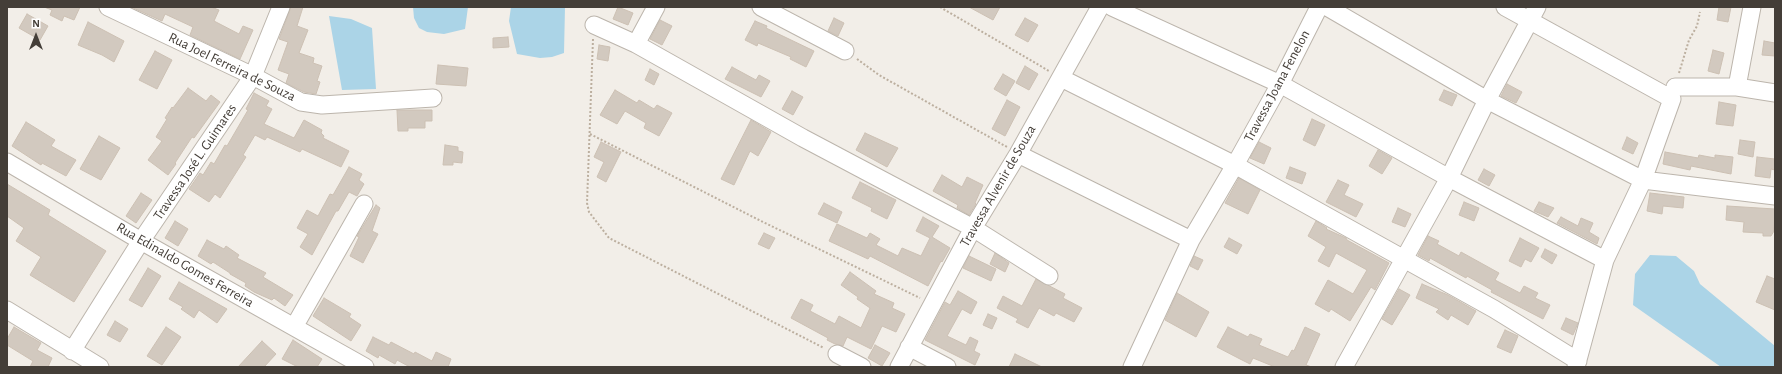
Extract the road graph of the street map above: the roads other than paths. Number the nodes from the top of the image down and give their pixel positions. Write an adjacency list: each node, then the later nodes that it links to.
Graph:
1 (108, 7): 15 (street, Rua Joel Ferreira de Souza)
2 (281, 7): 15 (street, Travessa José L. Guimares)
3 (656, 7): 13 (street)
4 (761, 7): 14 (street)
5 (1100, 7): 16 (street, Travessa Alvenir de Souza)
6 (1112, 7): 17 (street)
7 (1319, 7): 17 (street, Travessa Joana Fenelon)
8 (1327, 7): 22 (street)
9 (1505, 7): 11 (street)
10 (1752, 7): 18 (street)
11 (1534, 14): 22 (street); 27 (street)
12 (594, 26): 13 (street)
13 (636, 44): 30 (street)
14 (845, 51)
15 (253, 76): 21 (street, Rua Joel Ferreira de Souza); 32 (street, Travessa José L. Guimares)
16 (1061, 78): 23 (street, Travessa Alvenir de Souza); 25 (street)
17 (1280, 84): 25 (street, Travessa Joana Fenelon); 26 (street)
18 (1737, 86): 19 (street); 20 (street)
19 (1675, 87)
20 (1775, 93)
21 (433, 98)
22 (1488, 100): 26 (street); 27 (street)
23 (1018, 154): 30 (street, Travessa Alvenir de Souza); 31 (street)
24 (7, 162): 32 (street, Rua Edinaldo Gomes Ferreira)
25 (1235, 165): 31 (street, Travessa Joana Fenelon); 33 (street)
26 (1449, 178): 33 (street); 34 (street)
27 (1643, 180): 28 (street); 34 (street)
28 (1775, 196)
29 (364, 204): 37 (street)
30 (973, 228): 35 (street); 38 (street, Travessa Alvenir de Souza)
31 (1191, 240): 47 (street, Travessa Joana Fenelon)
32 (142, 241): 37 (street, Rua Edinaldo Gomes Ferreira); 39 (street, Travessa José L. Guimares)
33 (1404, 258): 41 (street); 48 (street)
34 (1605, 260): 41 (street)
35 (1049, 276)
36 (7, 310): 39 (street)
37 (294, 327): 43 (street, Rua Edinaldo Gomes Ferreira)
38 (909, 347): 45 (street, Travessa Alvenir de Souza); 46 (street)
39 (72, 351): 42 (street)
40 (837, 354): 44 (street)
41 (1577, 364)
42 (100, 367)
43 (365, 367)
44 (862, 367)
45 (899, 367)
46 (947, 367)
47 (1132, 367)
48 (1344, 367)

